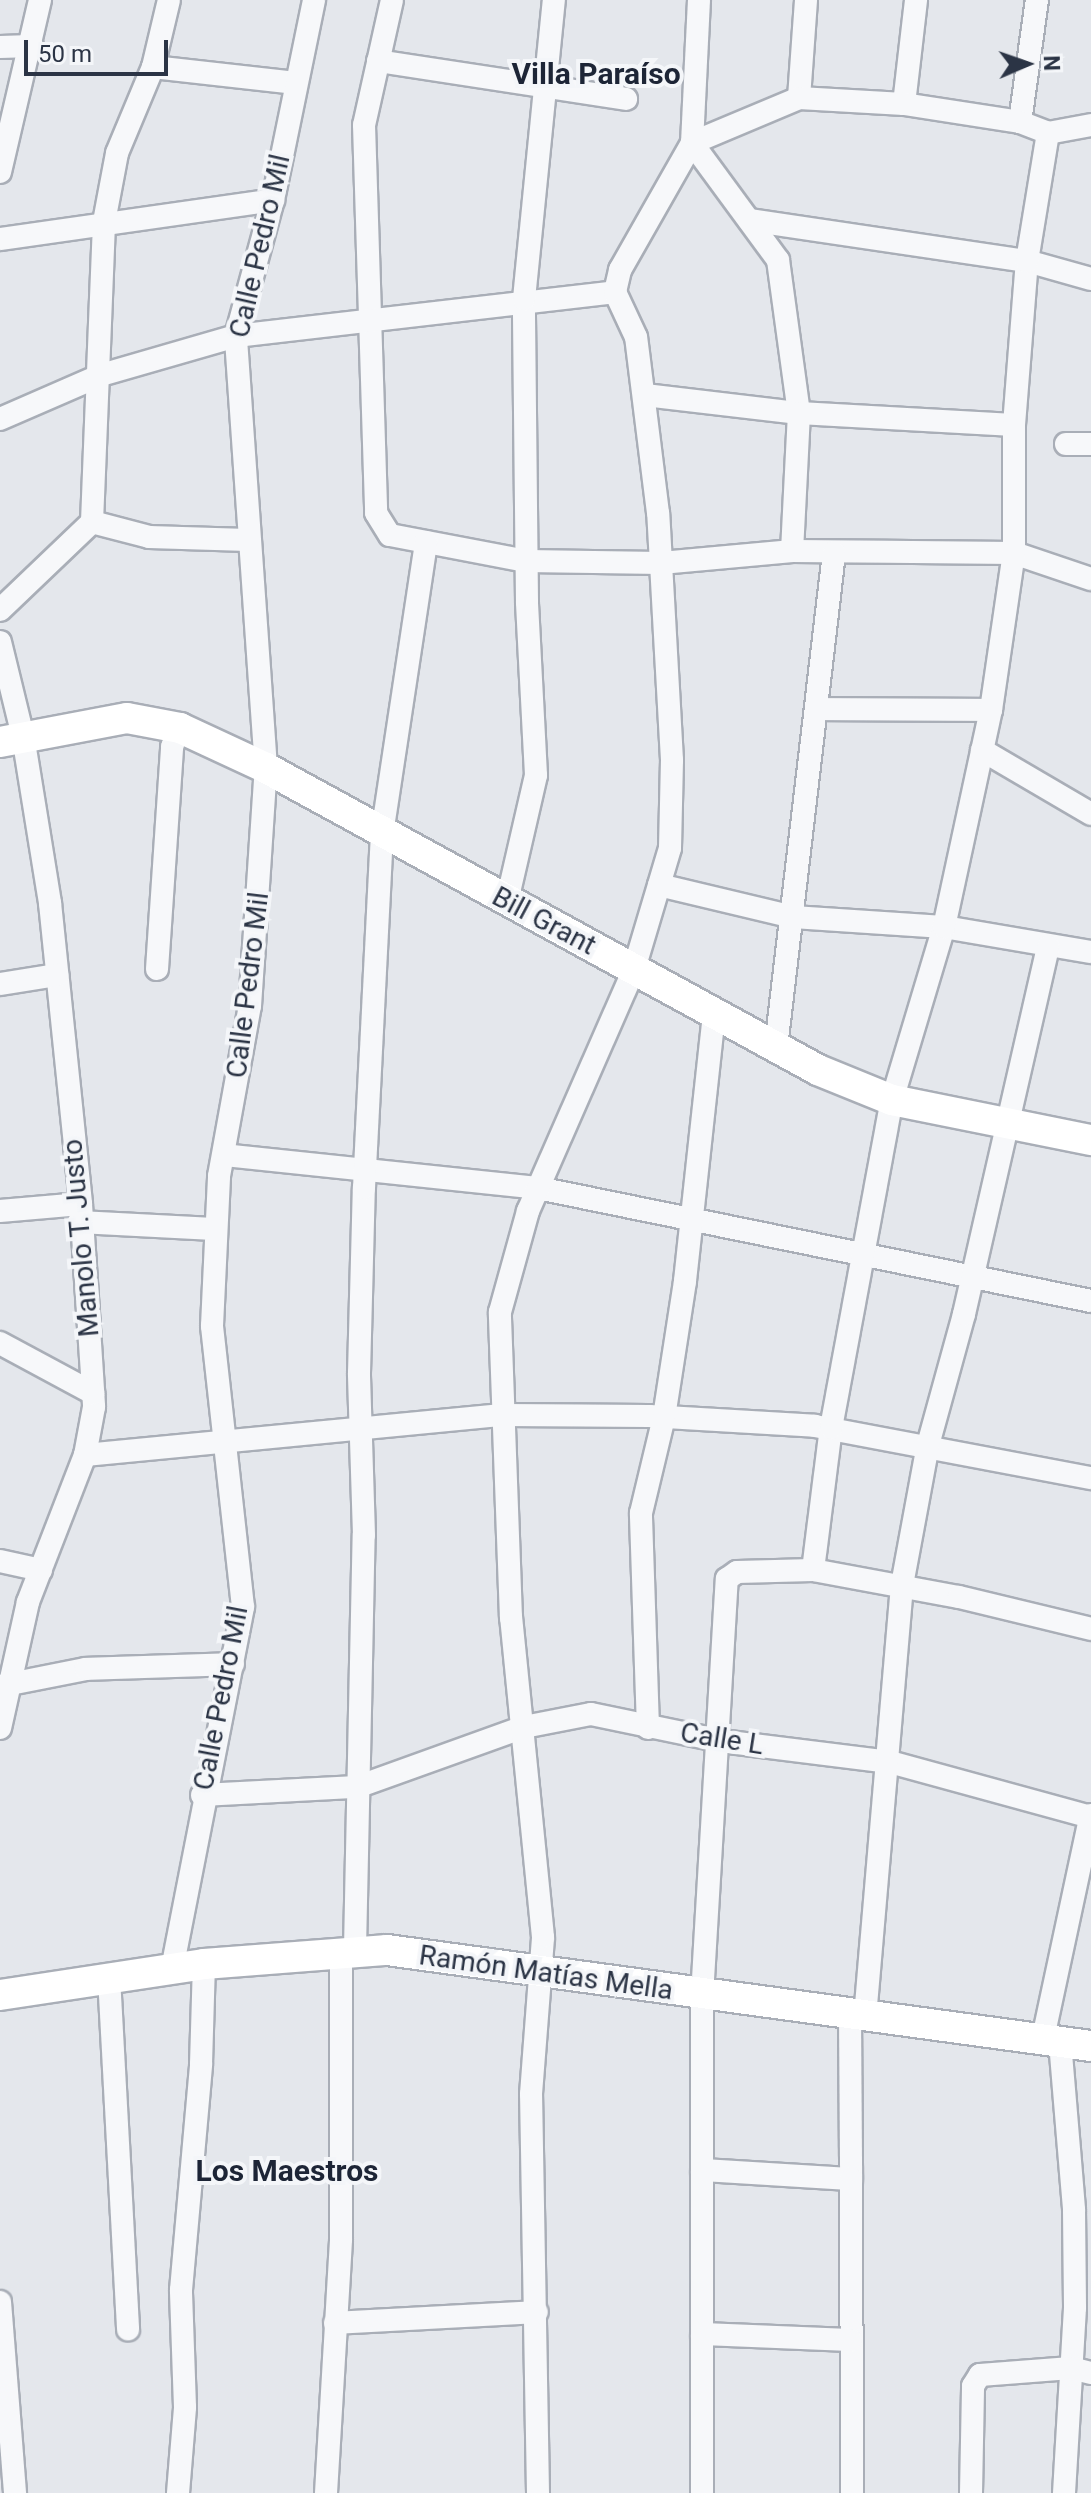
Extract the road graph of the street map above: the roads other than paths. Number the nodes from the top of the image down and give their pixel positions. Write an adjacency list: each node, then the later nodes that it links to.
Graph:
1 (40, 0): 10 (street)
2 (169, 0): 13 (street)
3 (314, 0): 14 (street, Calle Pedro Mil)
4 (392, 0): 12 (street)
5 (554, 0): 15 (street)
6 (699, 0): 22 (street)
7 (806, 0): 16 (street)
8 (916, 0): 18 (street)
9 (1037, 0): 19 (street)
10 (32, 46): 11 (street); 23 (street)
11 (0, 47)
12 (378, 61): 15 (street); 32 (street)
13 (153, 67): 14 (street); 26 (street)
14 (296, 83): 24 (street, Calle Pedro Mil)
15 (546, 86): 17 (street); 31 (street)
16 (799, 98): 18 (street); 22 (street)
17 (626, 99)
18 (904, 104): 19 (street)
19 (1020, 122): 21 (street)
20 (1091, 125): 21 (street)
21 (1048, 133): 28 (street)
22 (692, 143): 25 (street); 30 (street)
23 (0, 172)
24 (273, 200): 26 (street); 33 (street, Calle Pedro Mil)
25 (749, 220): 28 (street); 36 (street)
26 (104, 222): 27 (street); 34 (street)
27 (0, 239)
28 (1027, 261): 29 (street); 38 (street)
29 (1091, 279)
30 (615, 292): 31 (street); 35 (street)
31 (524, 299): 32 (street); 47 (street)
32 (366, 318): 33 (street); 43 (street)
33 (236, 336): 34 (street); 42 (street, Calle Pedro Mil)
34 (101, 375): 37 (street); 41 (street)
35 (645, 395): 36 (street); 48 (street)
36 (799, 413): 38 (street); 44 (street)
37 (0, 419)
38 (1014, 425): 46 (street)
39 (1066, 444): 40 (street)
40 (1091, 444)
41 (92, 522): 42 (street); 50 (street)
42 (248, 540): 57 (street, Calle Pedro Mil)
43 (426, 542): 47 (street); 59 (street)
44 (792, 551): 45 (street); 48 (street)
45 (834, 552): 46 (street); 52 (street)
46 (1014, 553): 49 (street); 53 (street)
47 (526, 561): 48 (street); 61 (street)
48 (661, 563): 60 (street)
49 (1091, 579)
50 (0, 610)
51 (0, 642): 55 (street, Manolo T. Justo)
52 (816, 709): 53 (street); 62 (street)
53 (991, 710): 56 (street)
54 (179, 728): 55 (street, Bill Grant); 57 (street, Bill Grant); 66 (street)
55 (11, 739): 68 (street, Manolo T. Justo)
56 (982, 750): 58 (street); 63 (street)
57 (266, 768): 59 (street, Bill Grant); 75 (street, Calle Pedro Mil)
58 (1091, 814)
59 (382, 834): 61 (street, Bill Grant); 76 (street)
60 (659, 885): 62 (street); 67 (street)
61 (507, 901): 67 (street, Bill Grant)
62 (793, 917): 63 (street); 71 (street)
63 (944, 927): 64 (street); 72 (street)
64 (1048, 946): 65 (street); 73 (street)
65 (1091, 952)
66 (157, 969)
67 (634, 969): 70 (street, Bill Grant); 77 (street)
68 (57, 975): 69 (street); 79 (street, Manolo T. Justo)
69 (0, 984)
70 (714, 1013): 71 (street, Bill Grant); 80 (street)
71 (776, 1047): 72 (street, Bill Grant)
72 (892, 1100): 73 (street, Bill Grant); 82 (street)
73 (1004, 1122): 74 (street, Bill Grant); 83 (street)
74 (1091, 1140)
75 (224, 1155): 76 (street); 81 (street, Calle Pedro Mil)
76 (366, 1170): 77 (street); 89 (street)
77 (538, 1188): 80 (street); 87 (street)
78 (0, 1211): 79 (street)
79 (80, 1213): 81 (street); 86 (street, Manolo T. Justo)
80 (692, 1218): 82 (street); 88 (street)
81 (214, 1229): 91 (street, Calle Pedro Mil)
82 (868, 1254): 83 (street); 90 (street)
83 (972, 1275): 84 (street); 92 (street)
84 (1091, 1301)
85 (0, 1343): 86 (street)
86 (93, 1393): 93 (street, Manolo T. Justo)
87 (502, 1415): 88 (street); 89 (street); 102 (street)
88 (664, 1417): 90 (street); 104 (street)
89 (363, 1428): 91 (street); 107 (street)
90 (831, 1428): 92 (street); 97 (street)
91 (226, 1441): 93 (street); 100 (street, Calle Pedro Mil)
92 (928, 1445): 94 (street); 98 (street)
93 (85, 1455): 96 (street, Manolo T. Justo)
94 (1091, 1478)
95 (0, 1561): 96 (street)
96 (41, 1570): 101 (street, Manolo T. Justo)
97 (813, 1570): 98 (street); 105 (street)
98 (902, 1585): 99 (street); 106 (street)
99 (1091, 1629)
100 (233, 1664): 101 (street); 108 (street, Calle Pedro Mil)
101 (5, 1686): 103 (street, Manolo T. Justo)
102 (524, 1727): 104 (street, Calle L); 107 (street, Calle L); 113 (street)
103 (0, 1728)
104 (648, 1728): 105 (street, Calle L)
105 (721, 1741): 106 (street, Calle L); 116 (street)
106 (890, 1762): 109 (street, Calle L); 117 (street)
107 (357, 1787): 108 (street, Calle L); 110 (street)
108 (202, 1795): 112 (street, Calle Pedro Mil)
109 (1091, 1817): 118 (street)
110 (348, 1949): 111 (street, Ramón Matías Mella); 113 (street, Ramón Matías Mella); 124 (street)
111 (204, 1964): 112 (street, Ramón Matías Mella); 130 (street)
112 (172, 1969): 114 (street, Ramón Matías Mella)
113 (539, 1974): 116 (street, Ramón Matías Mella); 123 (street)
114 (109, 1977): 115 (street, Ramón Matías Mella); 125 (street)
115 (0, 1995)
116 (702, 1996): 117 (street, Ramón Matías Mella); 120 (street)
117 (858, 2016): 118 (street, Ramón Matías Mella); 121 (street)
118 (1052, 2040): 119 (street, Ramón Matías Mella); 128 (street)
119 (1091, 2046)
120 (702, 2170): 121 (street); 126 (street)
121 (851, 2179): 127 (street)
122 (0, 2302): 129 (street)
123 (537, 2312): 124 (street); 132 (street)
124 (335, 2323): 131 (street)
125 (128, 2329)
126 (702, 2334): 127 (street); 133 (street)
127 (851, 2340): 134 (street)
128 (1081, 2370): 135 (street); 136 (street)
129 (15, 2493)
130 (178, 2493)
131 (326, 2493)
132 (538, 2493)
133 (702, 2493)
134 (852, 2493)
135 (971, 2493)
136 (1064, 2493)

